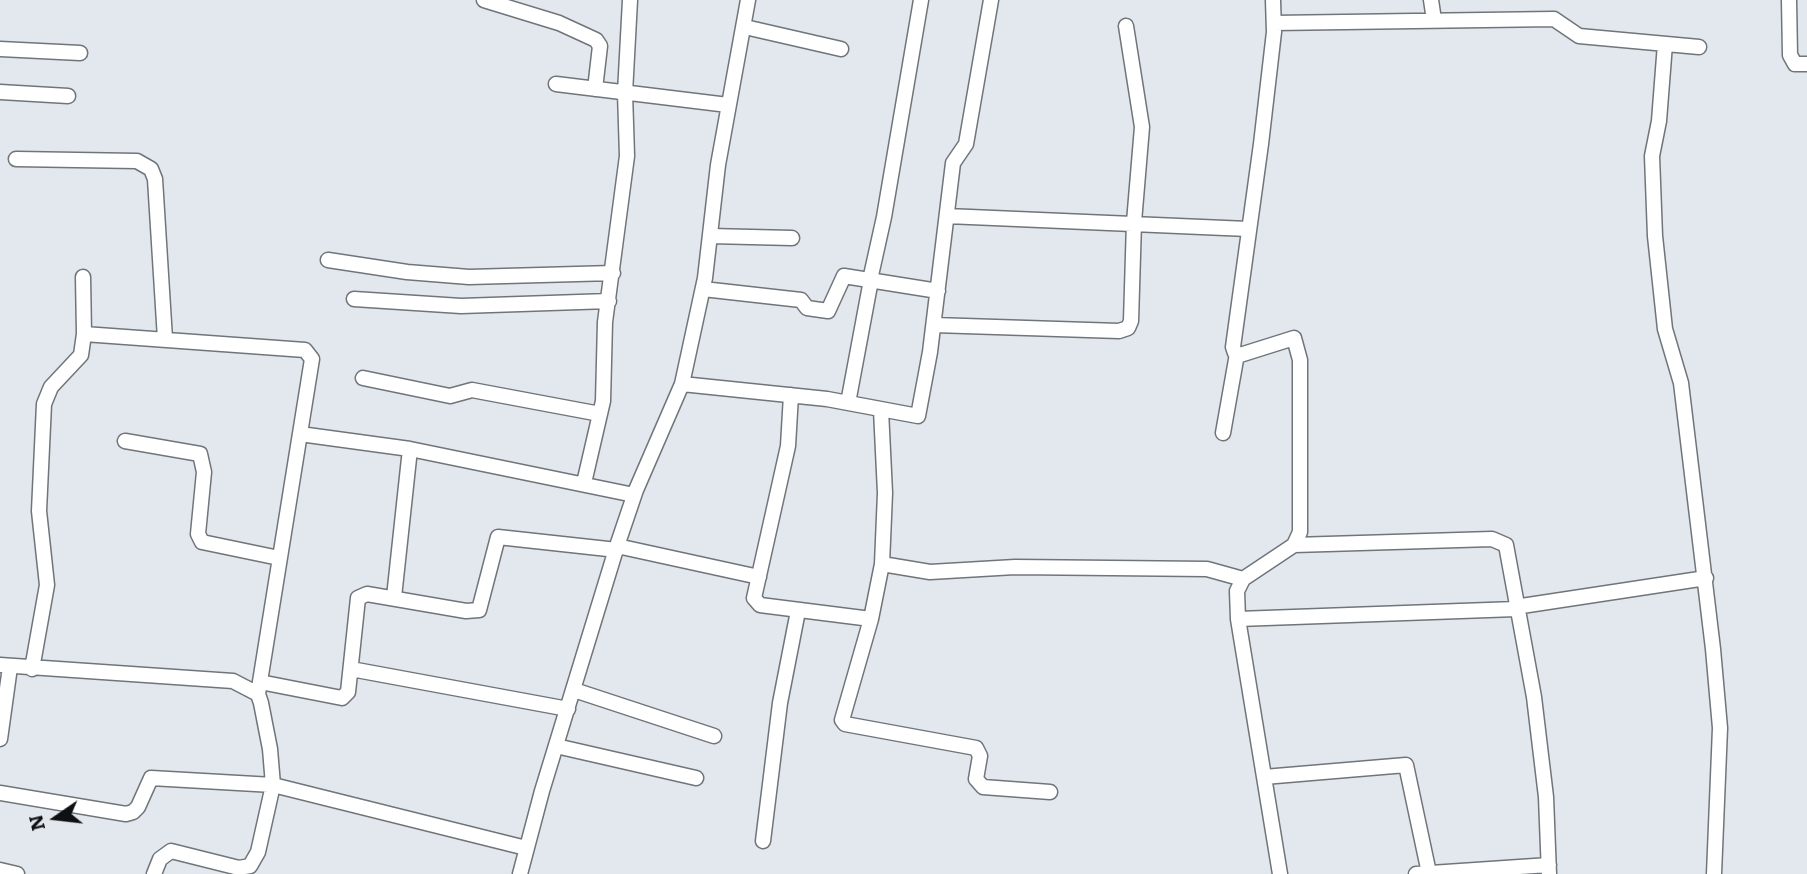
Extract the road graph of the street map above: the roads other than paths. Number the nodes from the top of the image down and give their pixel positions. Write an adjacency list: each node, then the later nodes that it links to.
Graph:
1 (484, 0): 20 (street)
2 (630, 0): 22 (street)
3 (748, 0): 12 (street)
4 (921, 0): 34 (street)
5 (991, 0): 26 (street)
6 (1273, 0): 10 (street)
7 (1431, 0): 9 (street)
8 (1789, 0): 18 (street)
9 (1434, 20): 10 (street); 13 (street)
10 (1274, 23): 28 (street)
11 (1126, 26): 27 (street)
12 (745, 27): 16 (street); 24 (street)
13 (1665, 44): 14 (street); 60 (street)
14 (1699, 47)
15 (0, 49): 17 (street)
16 (841, 49)
17 (80, 53)
18 (1807, 64)
19 (556, 84): 20 (street)
20 (595, 89): 22 (street)
21 (0, 92): 23 (street)
22 (625, 93): 24 (street); 32 (street)
23 (68, 96)
24 (727, 105): 29 (street)
25 (16, 159): 41 (street)
26 (947, 216): 27 (street); 36 (street)
27 (1134, 222): 28 (street); 39 (street)
28 (1248, 229): 42 (street)
29 (710, 236): 30 (street); 35 (street)
30 (792, 238)
31 (328, 260): 32 (street)
32 (613, 273): 38 (street)
33 (83, 277): 40 (street)
34 (870, 280): 35 (street); 36 (street); 46 (street)
35 (703, 289): 44 (street)
36 (938, 291): 39 (street)
37 (354, 299): 38 (street)
38 (608, 301): 48 (street)
39 (934, 325): 47 (street)
40 (84, 334): 41 (street); 68 (street)
41 (165, 339): 50 (street)
42 (1237, 354): 49 (street); 55 (street)
43 (363, 378): 48 (street)
44 (682, 384): 45 (street); 54 (street)
45 (791, 395): 46 (street); 59 (street)
46 (848, 403): 47 (street)
47 (881, 410): 58 (street)
48 (600, 414): 53 (street)
49 (1223, 433)
50 (300, 434): 52 (street); 57 (street)
51 (125, 441): 57 (street)
52 (410, 449): 53 (street); 62 (street)
53 (584, 483): 54 (street)
54 (634, 495): 56 (street)
55 (1294, 545): 61 (street); 63 (street)
56 (617, 548): 59 (street); 62 (street); 71 (street)
57 (279, 558): 70 (street)
58 (881, 564): 61 (street); 66 (street)
59 (759, 577): 64 (street)
60 (1706, 578): 63 (street); 90 (street)
61 (1244, 579): 65 (street)
62 (394, 597): 69 (street)
63 (1516, 608): 65 (street); 84 (street)
64 (798, 611): 66 (street); 81 (street)
65 (1238, 619): 76 (street)
66 (871, 620): 79 (street)
67 (5, 666): 68 (street); 74 (street)
68 (32, 669): 70 (street)
69 (351, 669): 70 (street); 72 (street)
70 (259, 688): 78 (street)
71 (574, 690): 72 (street); 73 (street)
72 (568, 709): 75 (street)
73 (714, 736)
74 (0, 739)
75 (556, 746): 77 (street); 82 (street)
76 (1264, 777): 88 (street); 89 (street)
77 (696, 778)
78 (273, 785): 80 (street); 82 (street); 86 (street)
79 (1051, 792)
80 (0, 793)
81 (763, 841)
82 (526, 849): 87 (street)
83 (0, 870): 85 (street)
84 (1549, 870): 89 (street)
85 (17, 874)
86 (154, 874)
87 (520, 874)
88 (1280, 874)
89 (1420, 874)
90 (1714, 874)

